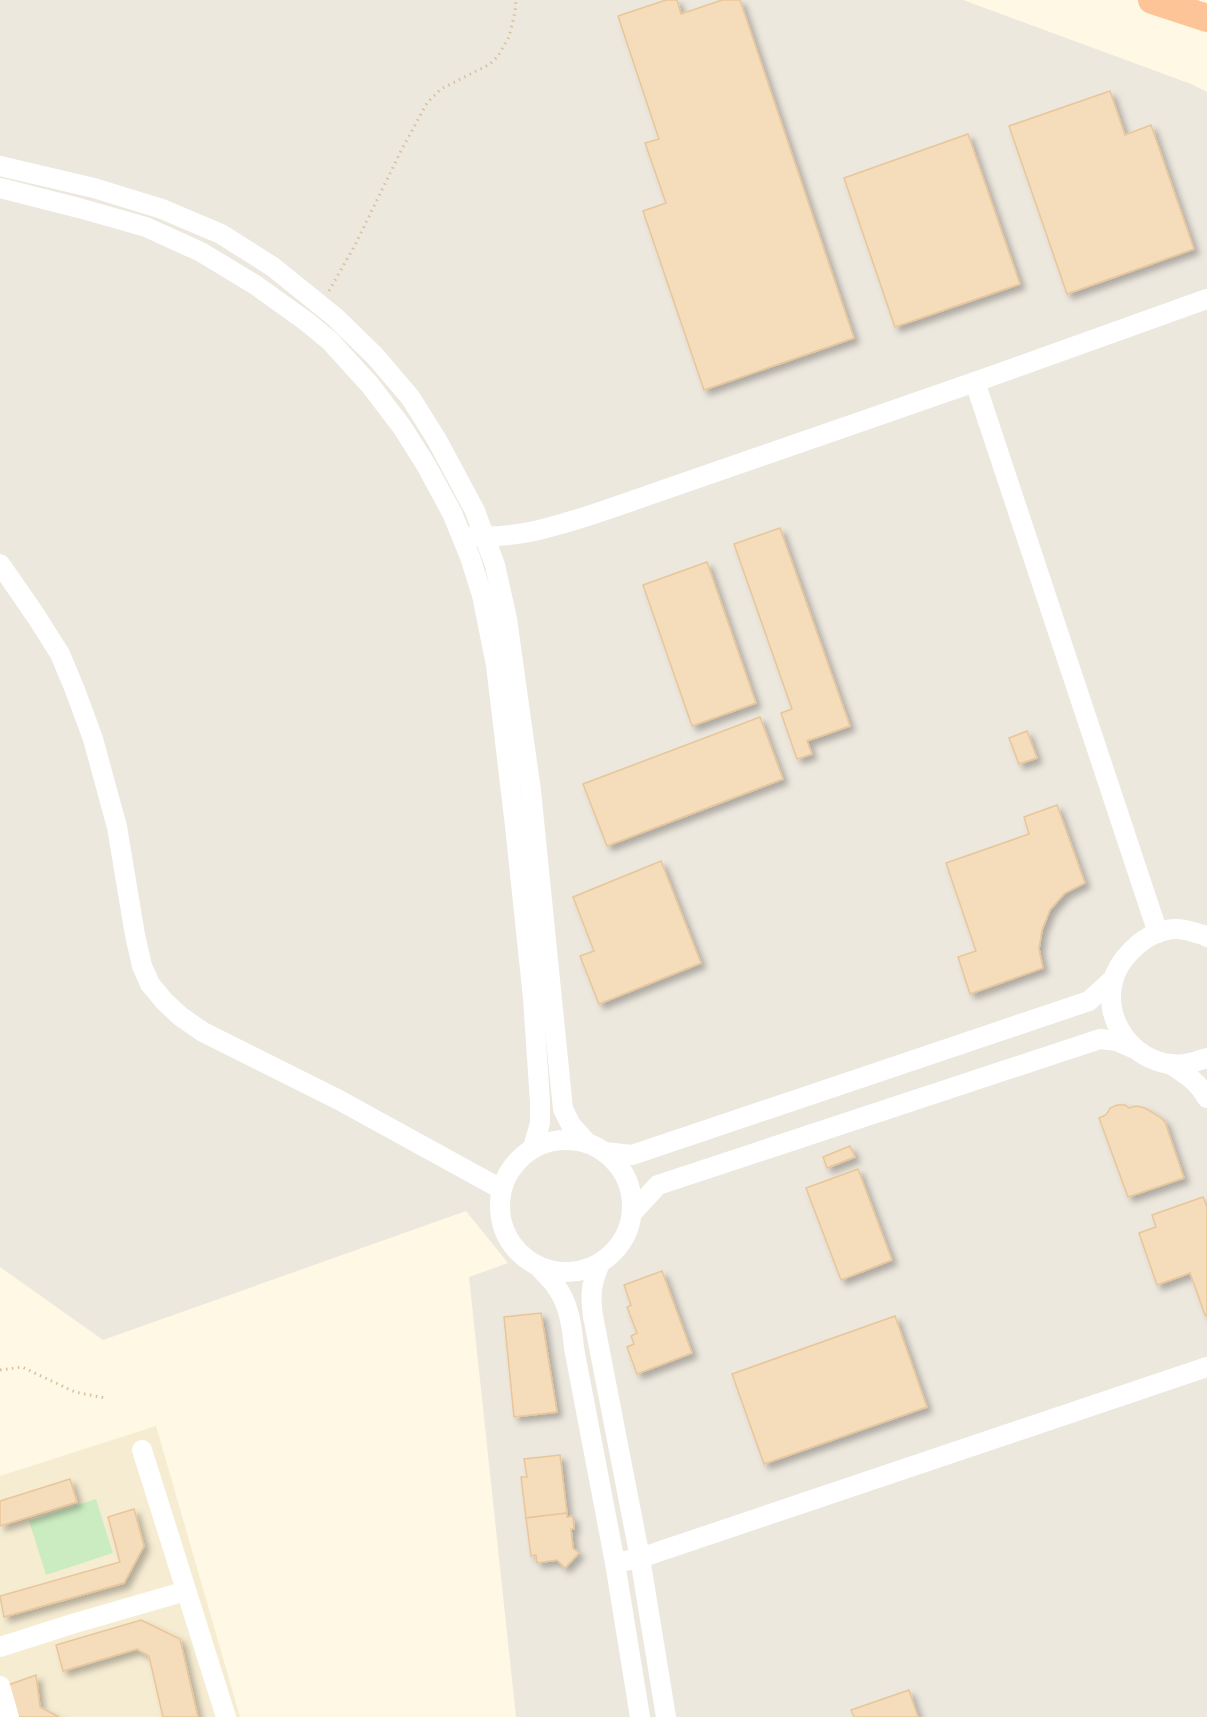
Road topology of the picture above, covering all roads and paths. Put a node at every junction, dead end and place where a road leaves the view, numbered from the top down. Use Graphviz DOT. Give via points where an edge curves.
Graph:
graph roads {
  1 [pos="516,0"];
  2 [pos="1152,0"];
  3 [pos="1207,18"];
  4 [pos="0,166"];
  5 [pos="0,188"];
  6 [pos="1207,299"];
  7 [pos="320,304"];
  8 [pos="975,382"];
  9 [pos="461,535"];
  10 [pos="485,537"];
  11 [pos="0,564"];
  12 [pos="1158,933"];
  13 [pos="1207,937"];
  14 [pos="1113,979"];
  15 [pos="1133,1048"];
  16 [pos="1207,1058"];
  17 [pos="1170,1065"];
  18 [pos="1207,1098"];
  19 [pos="595,1147"];
  20 [pos="533,1148"];
  21 [pos="501,1189"];
  22 [pos="632,1213"];
  23 [pos="600,1263"];
  24 [pos="539,1267"];
  25 [pos="1207,1367"];
  26 [pos="0,1370"];
  27 [pos="105,1398"];
  28 [pos="142,1450"];
  29 [pos="640,1558"];
  30 [pos="615,1563"];
  31 [pos="186,1591"];
  32 [pos="0,1647"];
  33 [pos="0,1686"];
  34 [pos="9,1717"];
  35 [pos="226,1717"];
  36 [pos="640,1717"];
  37 [pos="666,1717"];
  1 -- 7 [label="path" via="509,37 498,57 441,88 427,103"];
  2 -- 3 [label="highway"];
  4 -- 7 [label="street" via="162,209 220,234 273,267"];
  5 -- 9 [label="street" via="146,227 201,252 307,322 370,385 402,428"];
  6 -- 8 [label="street"];
  7 -- 10 [label="street" via="375,356 410,397 460,481"];
  8 -- 10 [label="street" via="541,531"];
  8 -- 12 [label="street"];
  9 -- 10 [label="street"];
  9 -- 20 [label="street" via="482,595 496,665 514,814 540,1102 540,1123"];
  10 -- 19 [label="street" via="507,620 531,791 563,1108 571,1125"];
  11 -- 21 [label="street" via="60,654 93,739 117,827 142,966 150,984 180,1016 203,1032 339,1100"];
  12 -- 13 [label="street" via="1177,929"];
  12 -- 14 [label="street" via="1142,940 1122,960"];
  14 -- 15 [label="street" via="1113,1016"];
  14 -- 19 [label="street" via="1089,1001 632,1155"];
  15 -- 17 [label="street"];
  15 -- 22 [label="street" via="1100,1039 963,1083 657,1185"];
  16 -- 17 [label="street"];
  17 -- 18 [label="street" via="1192,1078"];
  19 -- 20 [label="street" via="568,1139"];
  19 -- 22 [label="street" via="619,1165 627,1180"];
  20 -- 21 [label="street" via="508,1173"];
  21 -- 24 [label="street" via="502,1227 510,1244"];
  22 -- 23 [label="street" via="627,1233 616,1250"];
  23 -- 24 [label="street" via="570,1273"];
  23 -- 29 [label="street" via="590,1296"];
  24 -- 30 [label="street" via="556,1286 571,1322"];
  25 -- 29 [label="street"];
  26 -- 27 [label="path" via="22,1367 75,1392"];
  28 -- 31 [label="street"];
  29 -- 30 [label="street"];
  29 -- 37 [label="street"];
  30 -- 36 [label="street"];
  31 -- 32 [label="street"];
  31 -- 35 [label="street"];
  33 -- 34 [label="street"];
}
